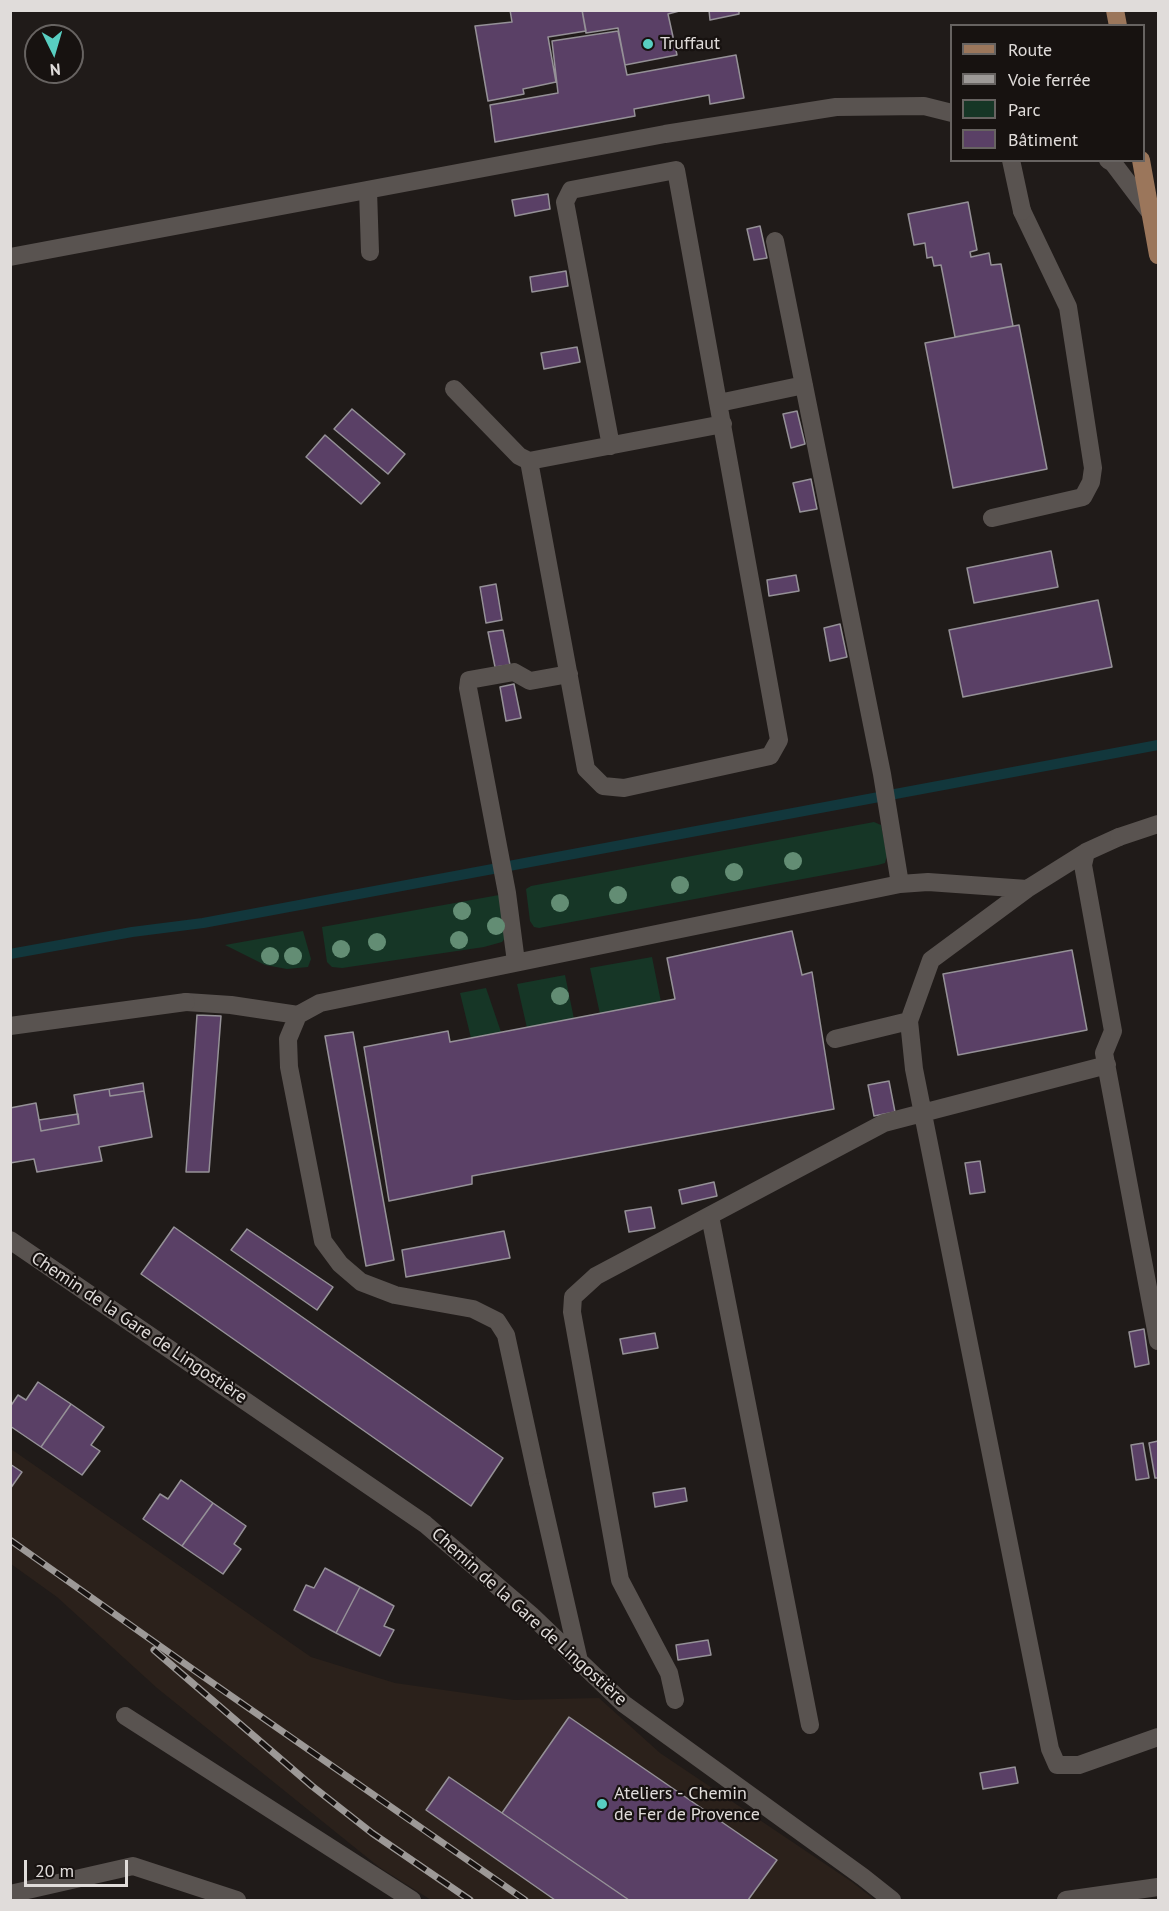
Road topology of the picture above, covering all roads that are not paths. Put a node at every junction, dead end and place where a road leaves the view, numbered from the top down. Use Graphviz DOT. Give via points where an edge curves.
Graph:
graph roads {
  1 [pos="1114,10"];
  2 [pos="1108,24"];
  3 [pos="950,113"];
  4 [pos="1011,162"];
  5 [pos="1111,162"];
  6 [pos="1141,162"];
  7 [pos="368,190"];
  8 [pos="1150,212"];
  9 [pos="775,242"];
  10 [pos="370,252"];
  11 [pos="1158,255"];
  12 [pos="10,257"];
  13 [pos="804,385"];
  14 [pos="454,389"];
  15 [pos="719,403"];
  16 [pos="723,424"];
  17 [pos="611,446"];
  18 [pos="529,461"];
  19 [pos="992,518"];
  20 [pos="568,674"];
  21 [pos="1158,824"];
  22 [pos="1086,852"];
  23 [pos="900,884"];
  24 [pos="1027,889"];
  25 [pos="516,962"];
  26 [pos="298,1015"];
  27 [pos="909,1021"];
  28 [pos="10,1026"];
  29 [pos="835,1039"];
  30 [pos="1107,1065"];
  31 [pos="923,1112"];
  32 [pos="710,1216"];
  33 [pos="10,1240"];
  34 [pos="1158,1341"];
  35 [pos="579,1660"];
  36 [pos="675,1700"];
  37 [pos="125,1716"];
  38 [pos="810,1725"];
  39 [pos="1158,1737"];
  40 [pos="1158,1887"];
  41 [pos="10,1894"];
  42 [pos="237,1900"];
  43 [pos="412,1900"];
  44 [pos="892,1900"];
  45 [pos="1066,1900"];
  1 -- 2 [label="street"];
  3 -- 7 [label="street" via="924,106 837,106"];
  4 -- 19 [label="street" via="1022,211 1068,307 1093,468 1083,497"];
  5 -- 8 [label="street"];
  6 -- 8 [label="main road"];
  7 -- 10 [label="street"];
  7 -- 12 [label="street"];
  8 -- 11 [label="main road"];
  9 -- 13 [label="street"];
  13 -- 15 [label="street"];
  13 -- 23 [label="street" via="882,774"];
  14 -- 18 [label="street" via="519,456"];
  15 -- 16 [label="street"];
  15 -- 17 [label="street" via="676,170 571,190 565,202"];
  16 -- 17 [label="street"];
  16 -- 20 [label="street" via="779,740 770,756 624,788 603,786 586,770"];
  17 -- 18 [label="street"];
  18 -- 20 [label="street"];
  20 -- 25 [label="street" via="530,681 514,672 469,680"];
  21 -- 22 [label="street"];
  22 -- 24 [label="street"];
  22 -- 30 [label="street" via="1083,865 1113,1031 1104,1053"];
  23 -- 24 [label="street" via="928,882"];
  23 -- 25 [label="street"];
  24 -- 27 [label="street" via="931,960"];
  25 -- 26 [label="street" via="320,1003"];
  26 -- 28 [label="street" via="186,1002"];
  26 -- 35 [label="street" via="288,1039 289,1067 323,1241 340,1264 361,1282 394,1295 472,1309 497,1321 506,1335"];
  27 -- 29 [label="street"];
  27 -- 31 [label="street"];
  30 -- 31 [label="street"];
  30 -- 34 [label="street"];
  31 -- 32 [label="street" via="884,1123"];
  31 -- 39 [label="street" via="1050,1749 1057,1765 1078,1765"];
  32 -- 36 [label="street" via="596,1276 573,1296 572,1312 620,1580 669,1673"];
  32 -- 38 [label="street"];
  33 -- 35 [label="street, Chemin de la Gare de Lingostière" via="425,1524"];
  35 -- 44 [label="street, Chemin de la Gare de Lingostière" via="624,1704"];
  37 -- 43 [label="street"];
  40 -- 45 [label="street"];
  41 -- 42 [label="street" via="134,1866"];
}
